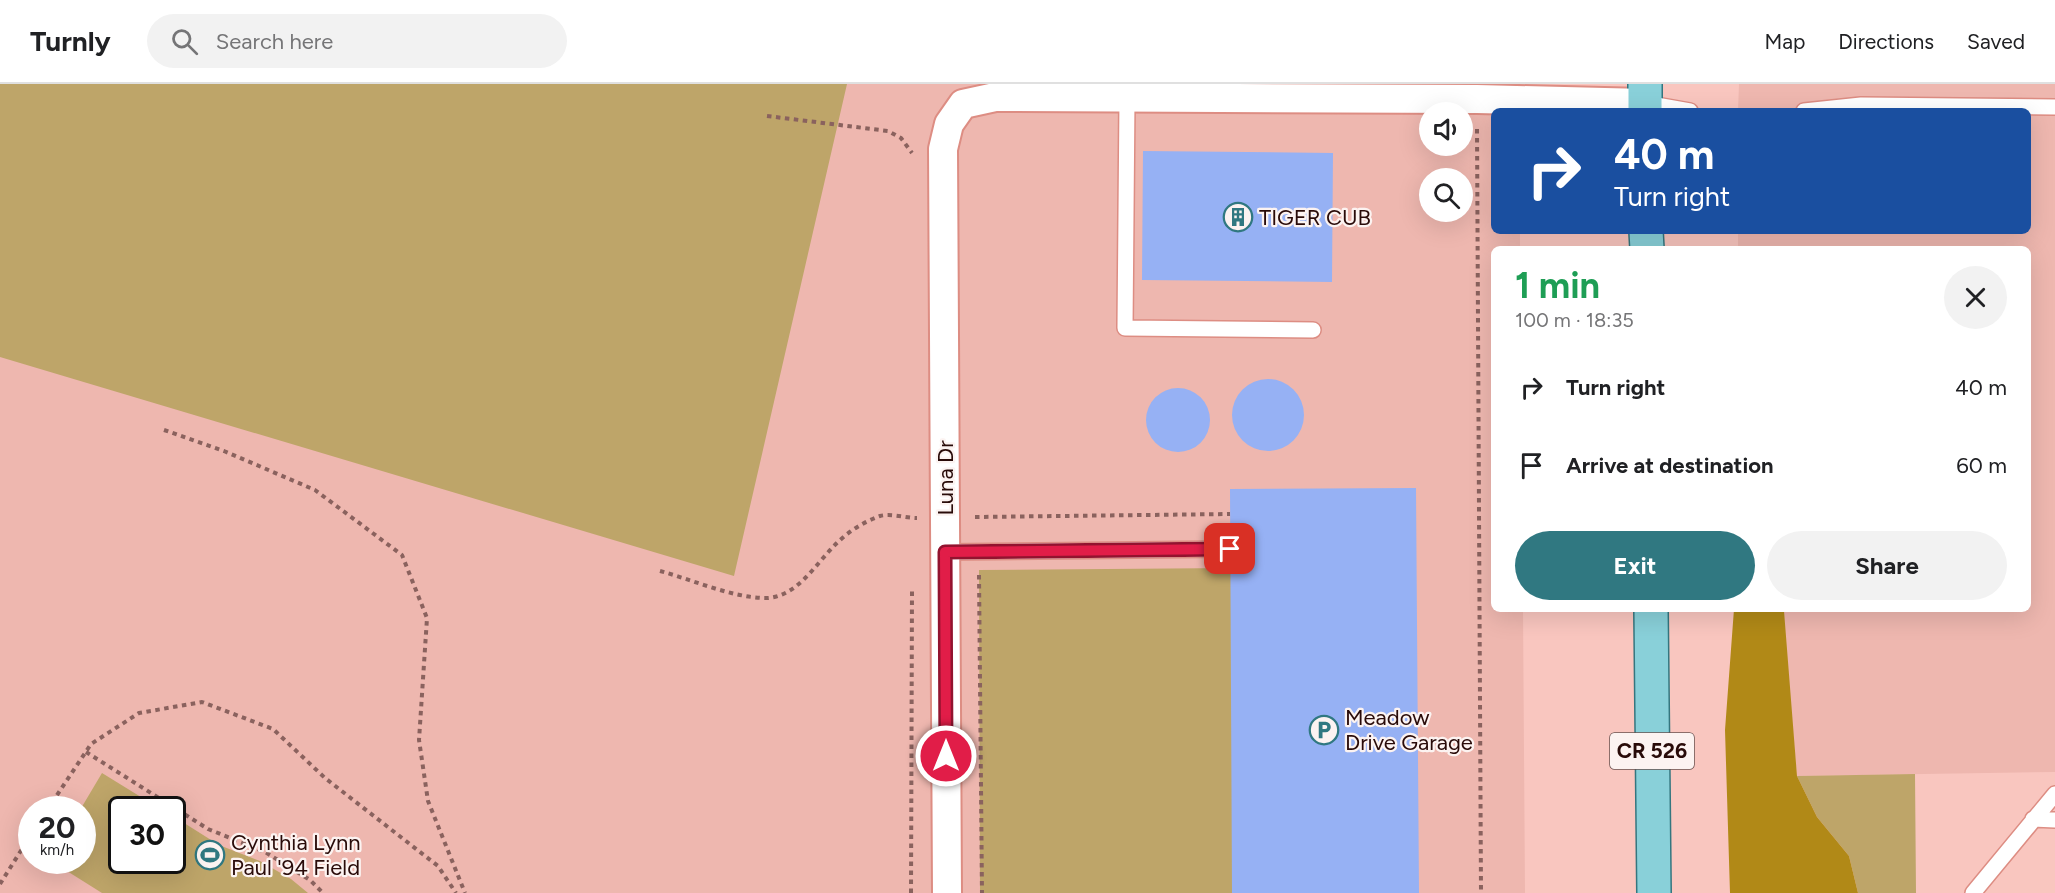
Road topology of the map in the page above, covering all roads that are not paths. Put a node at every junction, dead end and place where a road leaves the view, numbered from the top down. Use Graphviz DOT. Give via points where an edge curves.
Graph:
graph roads {
  1 [pos="1127,99"];
  2 [pos="1645,99"];
  3 [pos="2055,107"];
  4 [pos="1679,108"];
  5 [pos="1832,108"];
  6 [pos="1313,330"];
  7 [pos="1230,549"];
  8 [pos="945,552"];
  9 [pos="1651,612"];
  10 [pos="2055,794"];
  11 [pos="2033,819"];
  12 [pos="2055,820"];
  13 [pos="947,893"];
  14 [pos="1654,893"];
  15 [pos="1973,893"];
  1 -- 2 [label="street"];
  1 -- 6 [label="lane" via="1125,328"];
  1 -- 8 [label="street, Luna Dr" via="995,98 963,104 949,124 943,149"];
  2 -- 4 [label="lane"];
  3 -- 5 [label="lane"];
  7 -- 8 [label="lane"];
  8 -- 13 [label="street, Luna Dr"];
  9 -- 14 [label="main road, CR 526"];
  10 -- 11 [label="lane"];
  11 -- 12 [label="lane"];
  11 -- 15 [label="lane"];
}
